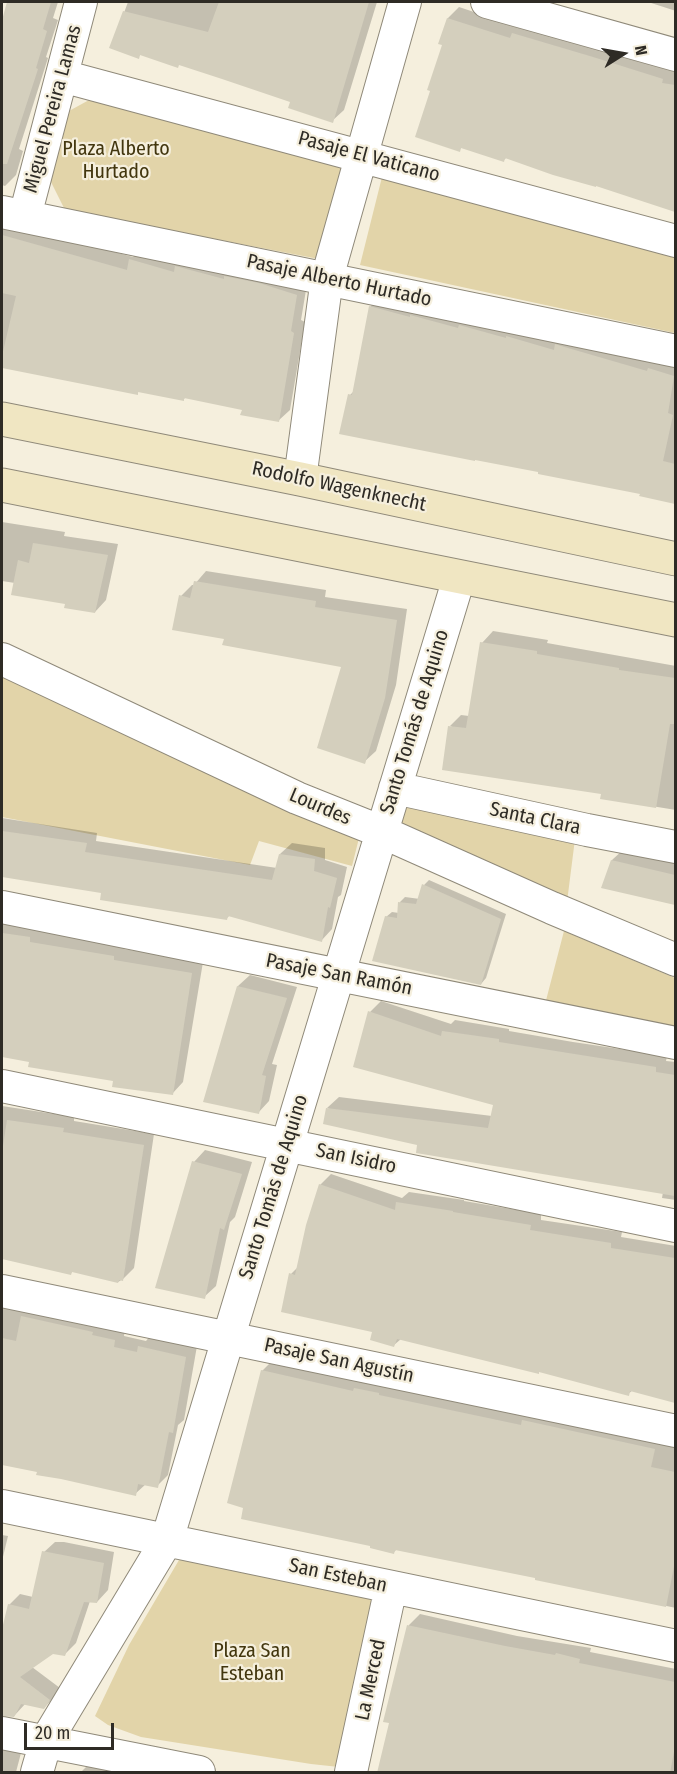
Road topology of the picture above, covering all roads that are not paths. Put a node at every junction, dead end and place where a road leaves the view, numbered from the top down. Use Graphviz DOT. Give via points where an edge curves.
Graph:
graph roads {
  1 [pos="81,2"];
  2 [pos="405,2"];
  3 [pos="487,2"];
  4 [pos="675,55"];
  5 [pos="62,76"];
  6 [pos="361,155"];
  7 [pos="13,214"];
  8 [pos="675,241"];
  9 [pos="327,278"];
  10 [pos="675,351"];
  11 [pos="2,419"];
  12 [pos="300,479"];
  13 [pos="2,485"];
  14 [pos="675,559"];
  15 [pos="459,578"];
  16 [pos="675,621"];
  17 [pos="2,659"];
  18 [pos="395,788"];
  19 [pos="382,832"];
  20 [pos="675,847"];
  21 [pos="2,907"];
  22 [pos="675,960"];
  23 [pos="338,975"];
  24 [pos="675,1043"];
  25 [pos="2,1086"];
  26 [pos="287,1145"];
  27 [pos="675,1226"];
  28 [pos="2,1292"];
  29 [pos="228,1338"];
  30 [pos="675,1431"];
  31 [pos="2,1506"];
  32 [pos="167,1540"];
  33 [pos="391,1587"];
  34 [pos="675,1646"];
  35 [pos="2,1732"];
  36 [pos="46,1742"];
  37 [pos="37,1773"];
  38 [pos="199,1773"];
  39 [pos="351,1773"];
  1 -- 5 [label="street, Miguel Pereira Lamas"];
  2 -- 6 [label="street"];
  3 -- 4 [label="street"];
  5 -- 6 [label="street, Pasaje El Vaticano"];
  5 -- 7 [label="street, Miguel Pereira Lamas"];
  6 -- 8 [label="street, Pasaje El Vaticano"];
  6 -- 9 [label="street"];
  7 -- 9 [label="street, Pasaje Alberto Hurtado"];
  9 -- 10 [label="street, Pasaje Alberto Hurtado"];
  9 -- 12 [label="street"];
  11 -- 12 [label="street, Rodolfo Wagenknecht"];
  12 -- 14 [label="street, Rodolfo Wagenknecht"];
  13 -- 15 [label="street"];
  15 -- 16 [label="street"];
  15 -- 18 [label="street, Santo Tomás de Aquino"];
  17 -- 19 [label="street, Lourdes" via="297,798"];
  18 -- 19 [label="street, Santo Tomás de Aquino"];
  18 -- 20 [label="street, Santa Clara"];
  19 -- 22 [label="street, Lourdes"];
  19 -- 23 [label="street, Santo Tomás de Aquino"];
  21 -- 23 [label="street, Pasaje San Ramón"];
  23 -- 24 [label="street, Pasaje San Ramón"];
  23 -- 26 [label="street, Santo Tomás de Aquino"];
  25 -- 26 [label="street, San Isidro"];
  26 -- 27 [label="street, San Isidro"];
  26 -- 29 [label="street, Santo Tomás de Aquino"];
  28 -- 29 [label="street, Pasaje San Agustín"];
  29 -- 30 [label="street, Pasaje San Agustín"];
  29 -- 32 [label="street, Santo Tomás de Aquino"];
  31 -- 32 [label="street, San Esteban"];
  32 -- 33 [label="street, San Esteban"];
  32 -- 36 [label="street, Santo Tomás de Aquino"];
  33 -- 34 [label="street, San Esteban"];
  33 -- 39 [label="street, La Merced"];
  35 -- 36 [label="street"];
  36 -- 37 [label="street, Santo Tomás de Aquino"];
  36 -- 38 [label="street"];
}
